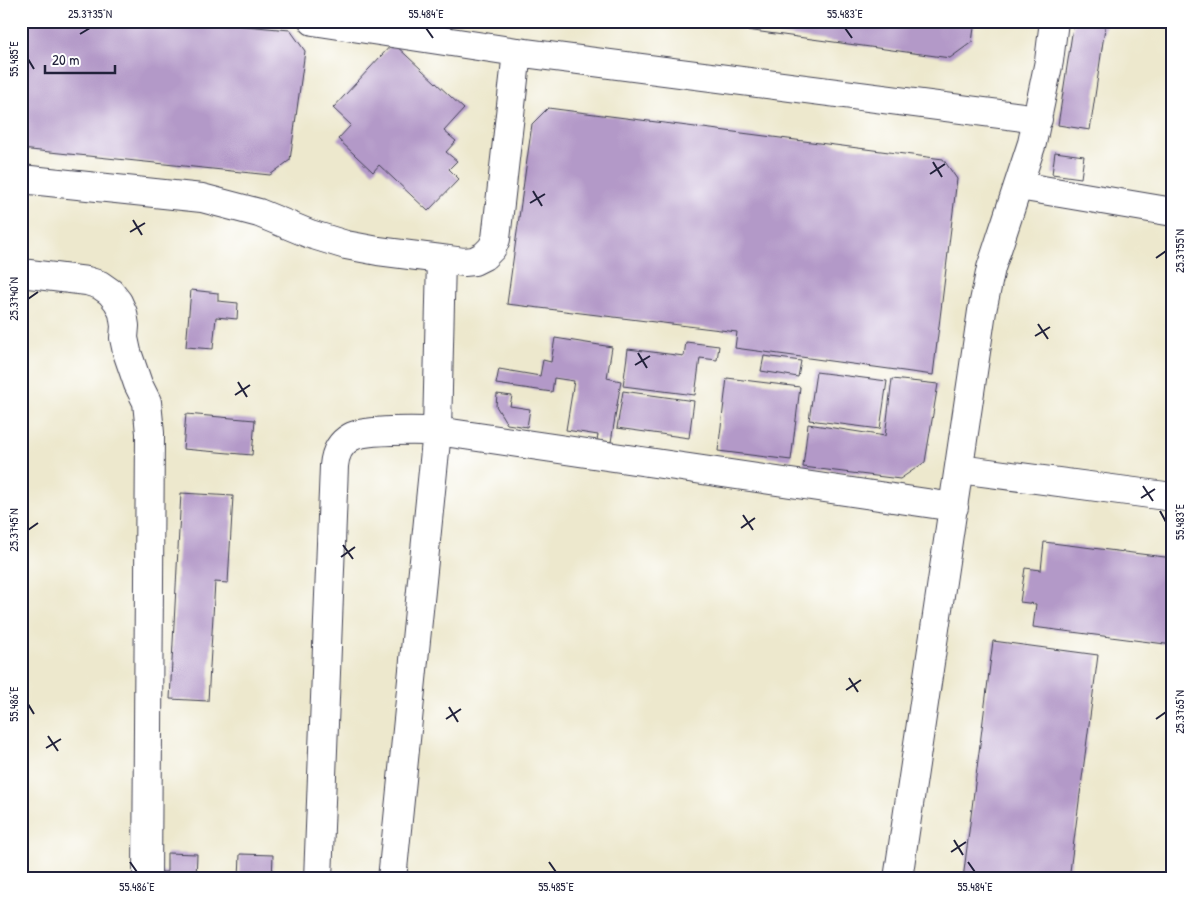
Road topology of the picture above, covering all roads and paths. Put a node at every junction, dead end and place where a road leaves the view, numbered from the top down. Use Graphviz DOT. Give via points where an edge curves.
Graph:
graph roads {
  1 [pos="313,21"];
  2 [pos="1054,21"];
  3 [pos="517,52"];
  4 [pos="1038,119"];
  5 [pos="21,179"];
  6 [pos="1019,186"];
  7 [pos="1173,212"];
  8 [pos="441,259"];
  9 [pos="21,273"];
  10 [pos="436,431"];
  11 [pos="959,469"];
  12 [pos="1173,497"];
  13 [pos="954,507"];
  14 [pos="147,879"];
  15 [pos="318,879"];
  16 [pos="392,879"];
  17 [pos="898,879"];
  1 -- 3 [label="lane"];
  2 -- 4 [label="lane"];
  3 -- 4 [label="lane"];
  3 -- 8 [label="lane" via="496,239 484,256 474,261"];
  4 -- 6 [label="lane"];
  5 -- 8 [label="lane" via="202,198 259,213 310,234 346,244"];
  6 -- 7 [label="lane"];
  6 -- 11 [label="lane" via="991,268"];
  8 -- 10 [label="lane"];
  9 -- 14 [label="lane" via="87,281 110,292 123,313 127,352 147,402 150,442"];
  10 -- 13 [label="lane"];
  10 -- 15 [label="lane" via="358,434 343,442 335,457"];
  10 -- 16 [label="lane"];
  11 -- 12 [label="lane"];
  11 -- 13 [label="lane"];
  13 -- 17 [label="lane"];
}
